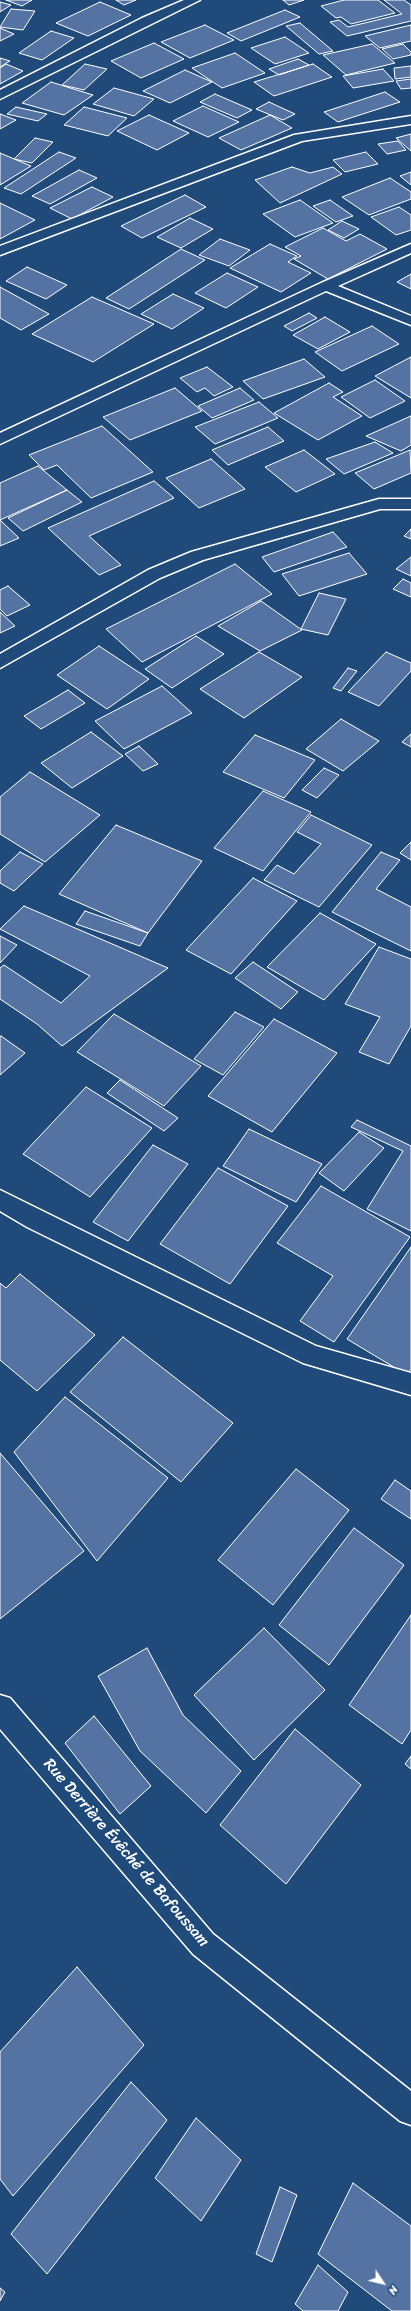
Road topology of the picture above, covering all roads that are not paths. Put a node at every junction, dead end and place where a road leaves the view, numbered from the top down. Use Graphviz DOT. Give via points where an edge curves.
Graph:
graph roads {
  1 [pos="194,0"];
  2 [pos="0,95"];
  3 [pos="411,120"];
  4 [pos="411,248"];
  5 [pos="0,251"];
  6 [pos="326,286"];
  7 [pos="411,321"];
  8 [pos="0,439"];
  9 [pos="411,504"];
  10 [pos="0,662"];
  11 [pos="0,1200"];
  12 [pos="411,1384"];
  13 [pos="0,1708"];
  14 [pos="411,2110"];
  1 -- 2 [label="street" via="146,21"];
  3 -- 5 [label="street" via="299,138"];
  4 -- 6 [label="street"];
  6 -- 7 [label="street"];
  6 -- 8 [label="street"];
  9 -- 10 [label="street" via="379,504 198,556 154,574"];
  11 -- 12 [label="street" via="35,1220 311,1354"];
  13 -- 14 [label="street, Rue Derrière Évêché de Bafoussam" via="203,1944"];
}
